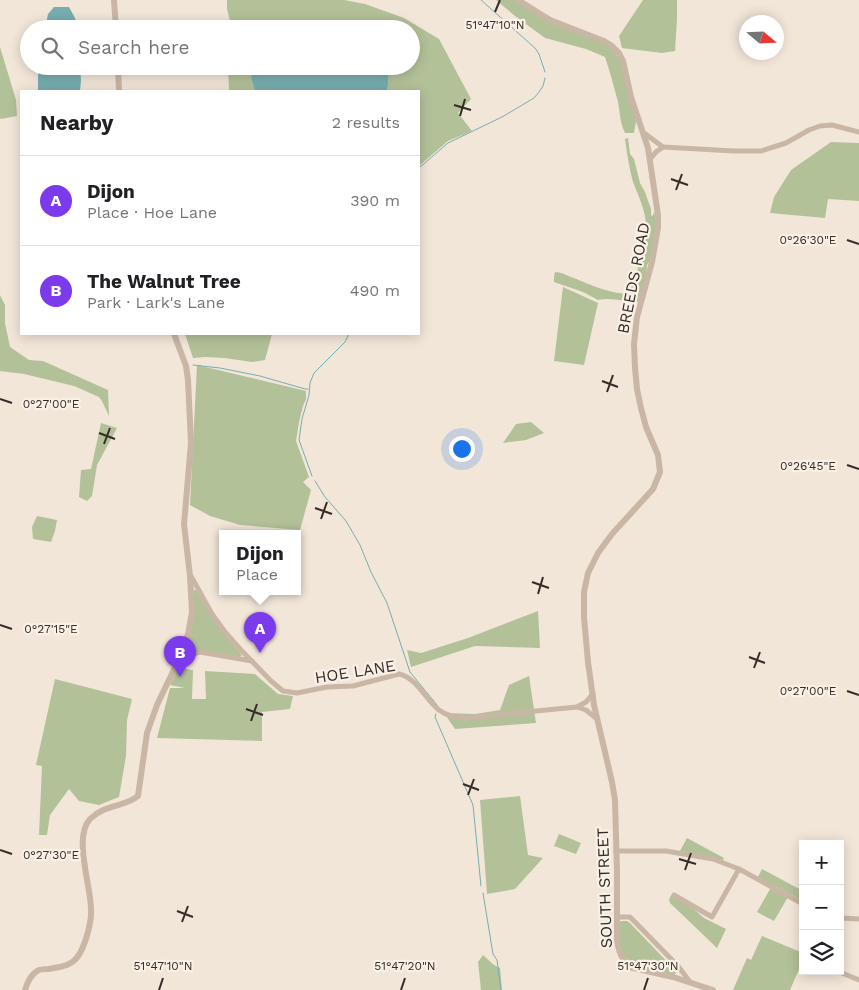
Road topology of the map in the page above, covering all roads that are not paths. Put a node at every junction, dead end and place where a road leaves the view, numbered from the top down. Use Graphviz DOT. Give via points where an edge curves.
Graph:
graph roads {
  1 [pos="114,0"];
  2 [pos="518,0"];
  3 [pos="115,20"];
  4 [pos="118,75"];
  5 [pos="119,90"];
  6 [pos="859,132"];
  7 [pos="644,133"];
  8 [pos="664,147"];
  9 [pos="650,159"];
  10 [pos="174,335"];
  11 [pos="190,576"];
  12 [pos="178,661"];
  13 [pos="252,661"];
  14 [pos="592,694"];
  15 [pos="577,706"];
  16 [pos="597,719"];
  17 [pos="616,851"];
  18 [pos="739,869"];
  19 [pos="674,894"];
  20 [pos="799,902"];
  21 [pos="617,917"];
  22 [pos="844,918"];
  23 [pos="859,919"];
  24 [pos="844,974"];
  25 [pos="859,980"];
  26 [pos="690,982"];
  27 [pos="709,989"];
  28 [pos="25,990"];
  1 -- 3 [label="street"];
  2 -- 7 [label="street, BREEDS ROAD" via="550,20 604,41 619,53"];
  4 -- 5 [label="street"];
  6 -- 8 [label="street" via="832,125 820,126 761,151"];
  7 -- 8 [label="street"];
  7 -- 9 [label="street, BREEDS ROAD"];
  8 -- 9 [label="street"];
  9 -- 14 [label="street, BREEDS ROAD" via="658,228 637,317 634,344 641,408 658,455 660,472 653,489 612,534 588,573 584,604"];
  10 -- 11 [label="street" via="188,380 191,443 184,524"];
  11 -- 12 [label="street" via="192,612"];
  11 -- 13 [label="street, HOE LANE" via="212,614"];
  12 -- 13 [label="street" via="200,652"];
  12 -- 28 [label="street" via="147,733 138,796 103,810 90,820 83,834 91,912 81,952 68,966 38,970"];
  13 -- 15 [label="street, HOE LANE" via="277,687 297,693 327,686 353,686 393,674 405,675 439,710 450,716 465,718"];
  14 -- 15 [label="street"];
  14 -- 16 [label="street, BREEDS ROAD"];
  15 -- 16 [label="street"];
  16 -- 17 [label="street, SOUTH STREET" via="615,800"];
  17 -- 18 [label="street" via="666,851 713,859"];
  17 -- 21 [label="street, SOUTH STREET"];
  18 -- 19 [label="street" via="712,916"];
  18 -- 20 [label="street"];
  21 -- 26 [label="street" via="630,917"];
  21 -- 26 [label="street, SOUTH STREET" via="619,951 629,967"];
  22 -- 23 [label="street"];
  24 -- 25 [label="street"];
  26 -- 27 [label="street, SOUTH STREET"];
}
